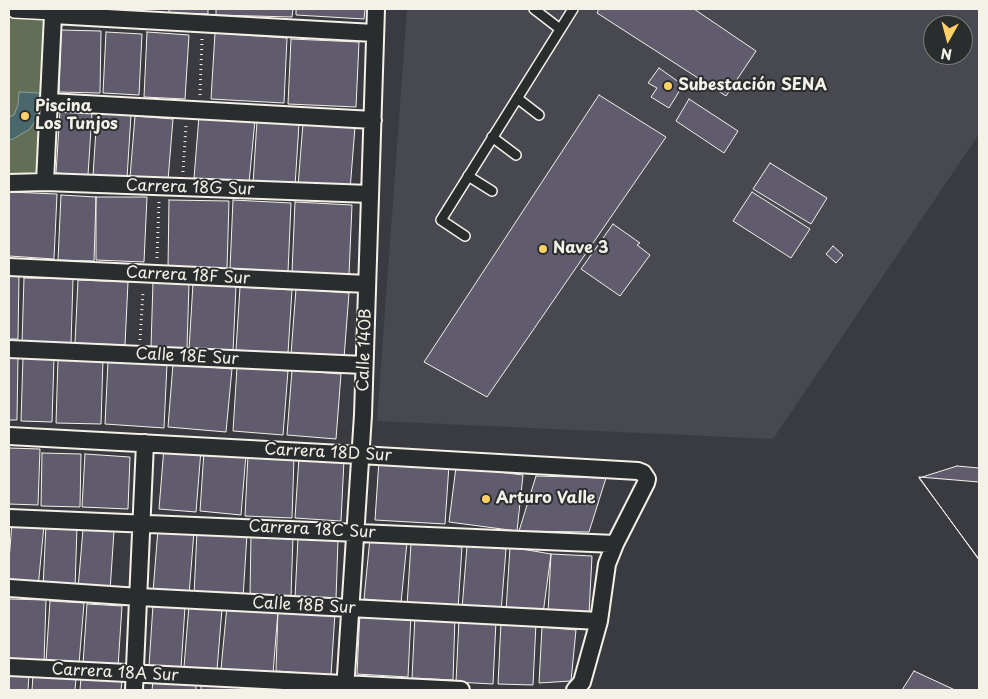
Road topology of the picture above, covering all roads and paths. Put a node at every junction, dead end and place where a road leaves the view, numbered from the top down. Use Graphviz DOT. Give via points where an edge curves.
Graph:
graph roads {
  1 [pos="10,9"];
  2 [pos="376,9"];
  3 [pos="534,9"];
  4 [pos="573,9"];
  5 [pos="53,15"];
  6 [pos="203,23"];
  7 [pos="560,29"];
  8 [pos="374,33"];
  9 [pos="517,98"];
  10 [pos="49,102"];
  11 [pos="193,110"];
  12 [pos="539,115"];
  13 [pos="373,120"];
  14 [pos="492,137"];
  15 [pos="516,155"];
  16 [pos="468,176"];
  17 [pos="45,182"];
  18 [pos="9,183"];
  19 [pos="160,187"];
  20 [pos="182,187"];
  21 [pos="492,191"];
  22 [pos="370,194"];
  23 [pos="465,236"];
  24 [pos="9,267"];
  25 [pos="150,274"];
  26 [pos="367,284"];
  27 [pos="9,349"];
  28 [pos="140,355"];
  29 [pos="364,365"];
  30 [pos="9,436"];
  31 [pos="145,443"];
  32 [pos="360,455"];
  33 [pos="9,518"];
  34 [pos="142,523"];
  35 [pos="356,532"];
  36 [pos="615,544"];
  37 [pos="9,588"];
  38 [pos="138,597"];
  39 [pos="351,609"];
  40 [pos="599,621"];
  41 [pos="9,667"];
  42 [pos="135,674"];
  43 [pos="346,687"];
  44 [pos="134,690"];
  45 [pos="461,690"];
  46 [pos="575,690"];
  1 -- 5 [label="lane" via="14,13"];
  2 -- 8 [label="street, Calle 140B"];
  3 -- 7 [label="lane"];
  4 -- 7 [label="lane"];
  5 -- 6 [label="street"];
  5 -- 10 [label="street"];
  6 -- 8 [label="street"];
  6 -- 11 [label="path"];
  7 -- 9 [label="lane"];
  8 -- 13 [label="street, Calle 140B"];
  9 -- 12 [label="lane"];
  9 -- 14 [label="lane"];
  10 -- 11 [label="street"];
  10 -- 17 [label="street"];
  11 -- 13 [label="street"];
  11 -- 20 [label="path"];
  13 -- 22 [label="street, Calle 140B"];
  14 -- 15 [label="lane"];
  14 -- 16 [label="lane"];
  16 -- 21 [label="lane"];
  16 -- 23 [label="lane" via="441,220"];
  17 -- 18 [label="street, Carrera 18G Sur"];
  17 -- 19 [label="street, Carrera 18G Sur"];
  19 -- 20 [label="street, Carrera 18G Sur"];
  19 -- 25 [label="path"];
  20 -- 22 [label="street, Carrera 18G Sur"];
  22 -- 26 [label="street, Calle 140B"];
  24 -- 25 [label="street, Carrera 18F Sur"];
  25 -- 26 [label="street, Carrera 18F Sur"];
  25 -- 28 [label="path"];
  26 -- 29 [label="street, Calle 140B"];
  27 -- 28 [label="street, Calle 18E Sur"];
  28 -- 29 [label="street, Calle 18E Sur"];
  29 -- 32 [label="street, Calle 140B"];
  30 -- 31 [label="street, Carrera 18D Sur"];
  31 -- 32 [label="street, Carrera 18D Sur"];
  31 -- 34 [label="street"];
  32 -- 35 [label="street, Calle 140B"];
  32 -- 36 [label="street, Carrera 18D Sur" via="638,471 646,475 646,483"];
  33 -- 34 [label="street, Carrera 18C Sur"];
  34 -- 35 [label="street, Carrera 18C Sur"];
  34 -- 38 [label="street"];
  35 -- 36 [label="street, Carrera 18C Sur"];
  35 -- 39 [label="street, Calle 140B"];
  36 -- 40 [label="street" via="607,564"];
  37 -- 38 [label="street, Calle 18B Sur"];
  38 -- 39 [label="street, Calle 18B Sur"];
  38 -- 42 [label="street"];
  39 -- 40 [label="street, Calle 18B Sur"];
  39 -- 43 [label="street, Calle 140B"];
  40 -- 46 [label="street" via="582,682"];
  41 -- 42 [label="street, Carrera 18A Sur"];
  42 -- 43 [label="street, Carrera 18A Sur"];
  42 -- 44 [label="street"];
  43 -- 45 [label="street, Carrera 18A Sur"];
}
